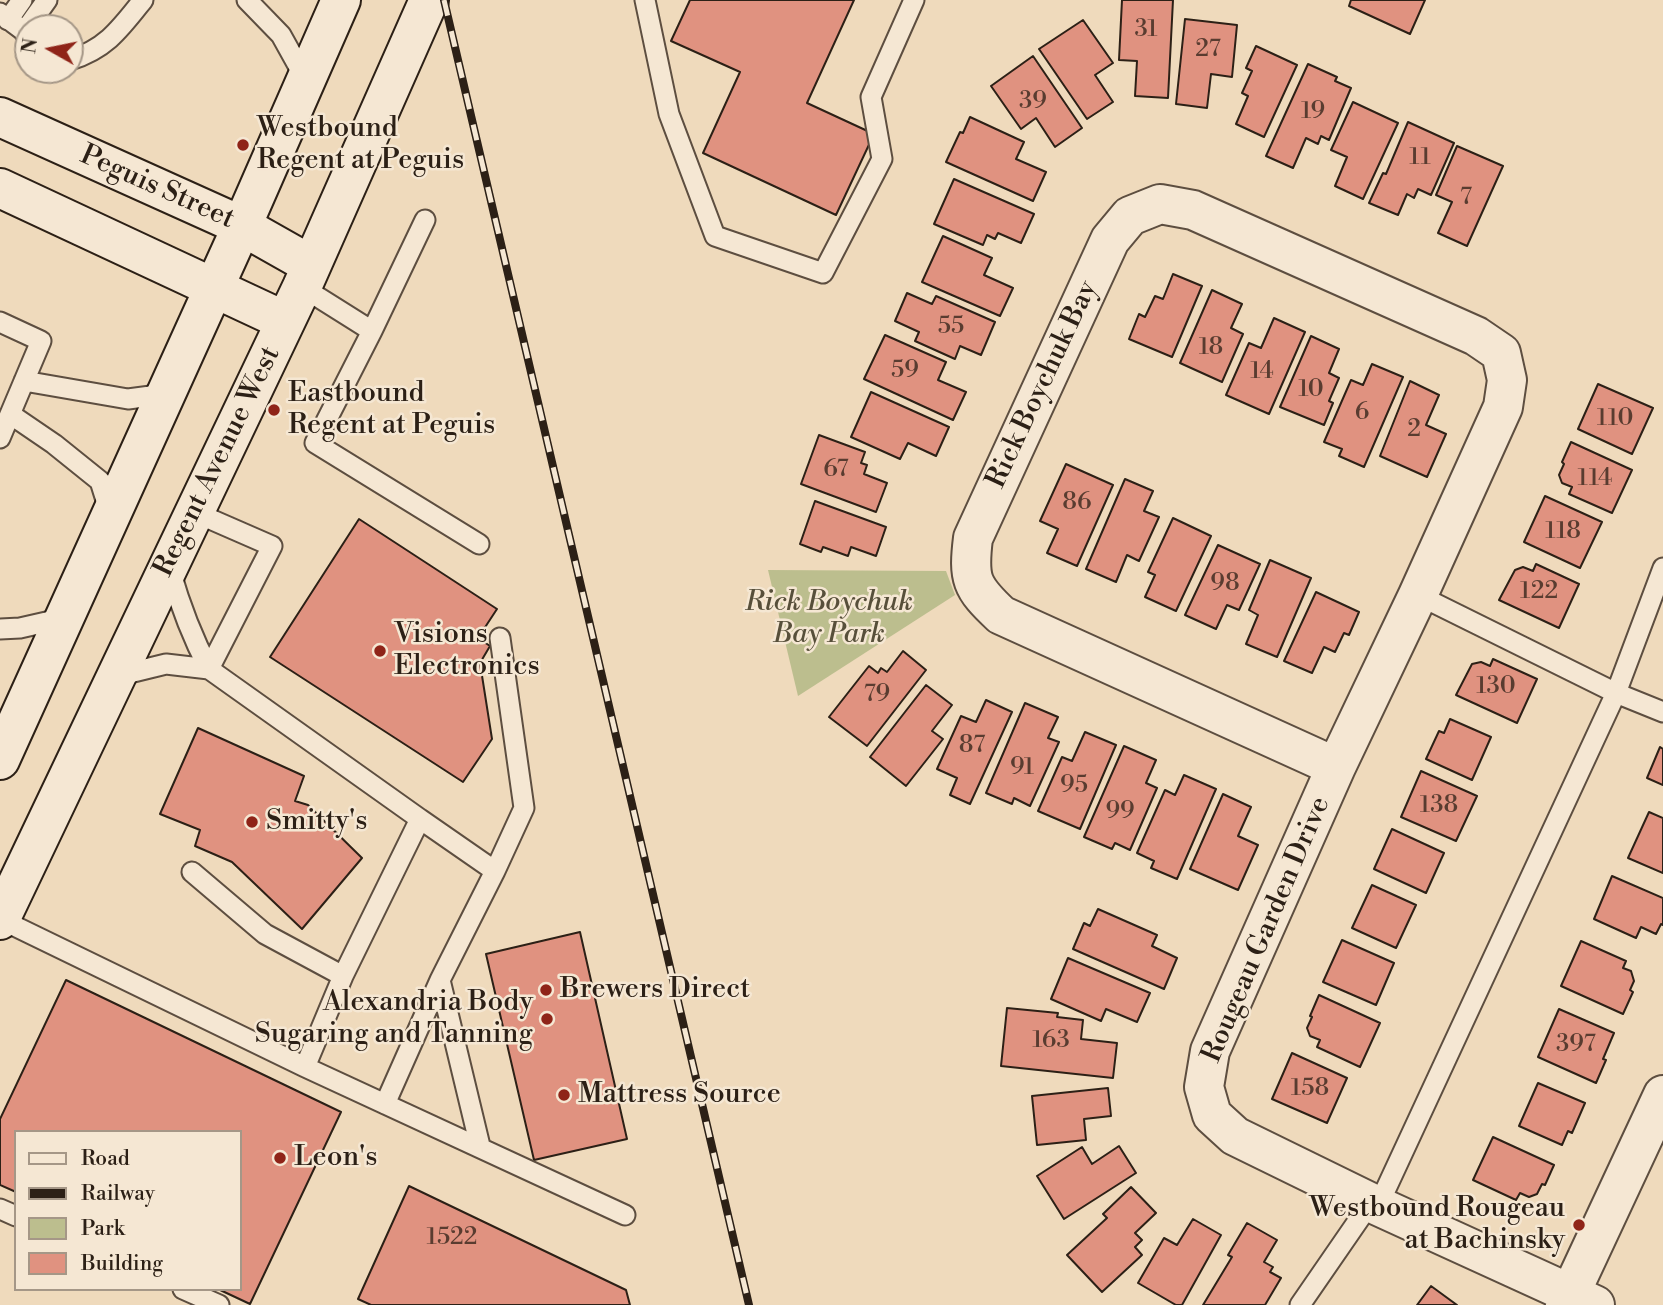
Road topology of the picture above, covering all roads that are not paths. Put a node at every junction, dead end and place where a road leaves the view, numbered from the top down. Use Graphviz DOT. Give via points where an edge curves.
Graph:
graph roads {
  1 [pos="22,0"];
  2 [pos="143,0"];
  3 [pos="247,0"];
  4 [pos="341,0"];
  5 [pos="429,0"];
  6 [pos="645,0"];
  7 [pos="914,0"];
  8 [pos="4,17"];
  9 [pos="84,56"];
  10 [pos="306,81"];
  11 [pos="0,117"];
  12 [pos="0,188"];
  13 [pos="425,220"];
  14 [pos="242,226"];
  15 [pos="306,276"];
  16 [pos="214,288"];
  17 [pos="285,321"];
  18 [pos="0,323"];
  19 [pos="372,331"];
  20 [pos="1507,380"];
  21 [pos="24,381"];
  22 [pos="166,394"];
  23 [pos="10,414"];
  24 [pos="0,438"];
  25 [pos="194,512"];
  26 [pos="111,515"];
  27 [pos="479,544"];
  28 [pos="169,566"];
  29 [pos="1663,568"];
  30 [pos="1418,595"];
  31 [pos="64,618"];
  32 [pos="0,629"];
  33 [pos="500,638"];
  34 [pos="209,669"];
  35 [pos="116,676"];
  36 [pos="1616,693"];
  37 [pos="1663,712"];
  38 [pos="7,733"];
  39 [pos="1336,767"];
  40 [pos="420,820"];
  41 [pos="495,871"];
  42 [pos="192,872"];
  43 [pos="0,920"];
  44 [pos="343,976"];
  45 [pos="440,980"];
  46 [pos="305,1067"];
  47 [pos="1663,1095"];
  48 [pos="385,1104"];
  49 [pos="480,1146"];
  50 [pos="1375,1204"];
  51 [pos="625,1215"];
  52 [pos="188,1291"];
  53 [pos="1577,1301"];
  54 [pos="219,1305"];
  55 [pos="1300,1305"];
  1 -- 8 [label="lane"];
  2 -- 9 [label="lane" via="114,36"];
  3 -- 10 [label="lane" via="281,35"];
  4 -- 10 [label="street"];
  5 -- 15 [label="street, Regent Avenue West"];
  6 -- 7 [label="lane" via="669,114 715,236 823,273 882,159 871,97"];
  10 -- 14 [label="street"];
  11 -- 14 [label="street, Peguis Street"];
  12 -- 16 [label="street"];
  13 -- 19 [label="lane"];
  14 -- 15 [label="street, Peguis Street"];
  14 -- 16 [label="street"];
  15 -- 17 [label="street, Regent Avenue West"];
  15 -- 19 [label="lane"];
  16 -- 17 [label="street"];
  16 -- 22 [label="street"];
  17 -- 25 [label="street, Regent Avenue West"];
  18 -- 21 [label="lane" via="41,341"];
  19 -- 27 [label="lane" via="315,443"];
  20 -- 30 [label="street, Rougeau Garden Drive" via="1503,407"];
  20 -- 39 [label="street, Rick Boychuk Bay" via="1501,353 1476,336 1193,210 1160,204 1130,216 1110,240 973,538 969,569 981,596 1001,615"];
  21 -- 22 [label="lane" via="128,399"];
  21 -- 23 [label="lane"];
  22 -- 26 [label="street"];
  23 -- 24 [label="lane"];
  23 -- 26 [label="lane" via="100,481"];
  25 -- 28 [label="street, Regent Avenue West"];
  25 -- 34 [label="lane" via="272,546"];
  26 -- 31 [label="street"];
  28 -- 34 [label="lane" via="181,610"];
  28 -- 35 [label="street, Regent Avenue West"];
  29 -- 36 [label="lane"];
  30 -- 36 [label="lane"];
  30 -- 39 [label="street, Rougeau Garden Drive"];
  31 -- 32 [label="lane"];
  31 -- 38 [label="street"];
  33 -- 41 [label="lane" via="524,808"];
  34 -- 35 [label="lane" via="166,664"];
  34 -- 40 [label="lane"];
  35 -- 43 [label="street, Regent Avenue West"];
  36 -- 37 [label="lane"];
  36 -- 50 [label="lane"];
  39 -- 50 [label="street, Rougeau Garden Drive" via="1210,1051 1204,1087 1212,1115 1235,1136"];
  40 -- 41 [label="lane"];
  40 -- 44 [label="lane"];
  41 -- 45 [label="lane"];
  42 -- 44 [label="lane" via="265,934"];
  43 -- 46 [label="lane"];
  44 -- 46 [label="lane"];
  45 -- 48 [label="lane"];
  45 -- 49 [label="lane"];
  46 -- 48 [label="lane"];
  47 -- 53 [label="street"];
  48 -- 49 [label="lane"];
  49 -- 51 [label="lane"];
  50 -- 53 [label="street, Rougeau Garden Drive"];
  50 -- 55 [label="lane"];
  52 -- 54 [label="lane"];
}
